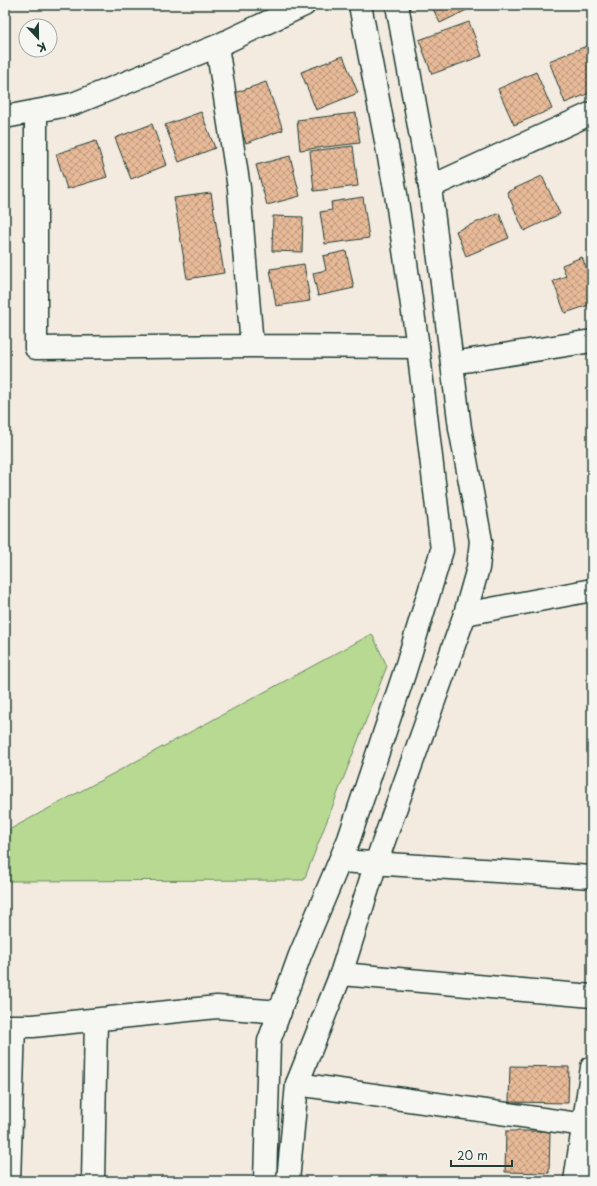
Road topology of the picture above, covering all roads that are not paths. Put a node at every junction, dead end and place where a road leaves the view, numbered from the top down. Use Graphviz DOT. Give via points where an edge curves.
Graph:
graph roads {
  1 [pos="304,5"];
  2 [pos="360,5"];
  3 [pos="397,5"];
  4 [pos="217,46"];
  5 [pos="36,111"];
  6 [pos="592,113"];
  7 [pos="5,117"];
  8 [pos="430,187"];
  9 [pos="592,341"];
  10 [pos="252,346"];
  11 [pos="418,347"];
  12 [pos="452,363"];
  13 [pos="592,590"];
  14 [pos="465,614"];
  15 [pos="340,861"];
  16 [pos="376,863"];
  17 [pos="592,877"];
  18 [pos="341,974"];
  19 [pos="592,996"];
  20 [pos="280,1012"];
  21 [pos="96,1020"];
  22 [pos="10,1026"];
  23 [pos="592,1067"];
  24 [pos="297,1084"];
  25 [pos="588,1126"];
  26 [pos="9,1181"];
  27 [pos="94,1181"];
  28 [pos="265,1181"];
  29 [pos="288,1181"];
  30 [pos="575,1181"];
  1 -- 4 [label="street"];
  2 -- 11 [label="street" via="396,194"];
  3 -- 8 [label="street"];
  4 -- 5 [label="street" via="73,104"];
  4 -- 10 [label="street" via="240,188"];
  5 -- 7 [label="street"];
  5 -- 10 [label="street" via="36,348"];
  6 -- 8 [label="street"];
  8 -- 12 [label="street"];
  9 -- 12 [label="street"];
  10 -- 11 [label="street"];
  11 -- 15 [label="street" via="442,550 404,674"];
  12 -- 14 [label="street" via="460,428 481,541 478,568"];
  13 -- 14 [label="street"];
  14 -- 16 [label="street"];
  15 -- 16 [label="street"];
  15 -- 20 [label="street" via="300,955"];
  16 -- 17 [label="street"];
  16 -- 18 [label="street"];
  18 -- 19 [label="street"];
  18 -- 24 [label="street"];
  20 -- 21 [label="street" via="217,1007"];
  20 -- 28 [label="street" via="270,1041"];
  21 -- 22 [label="street"];
  21 -- 27 [label="street"];
  22 -- 26 [label="street"];
  23 -- 25 [label="street"];
  24 -- 25 [label="street"];
  24 -- 29 [label="street"];
  25 -- 30 [label="street"];
}
